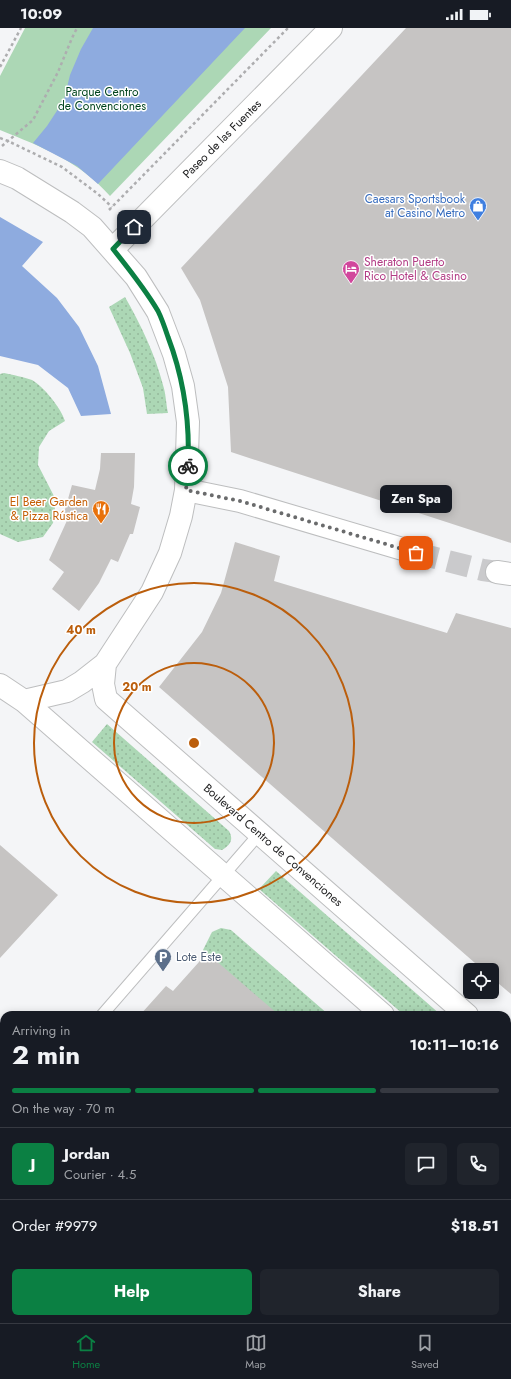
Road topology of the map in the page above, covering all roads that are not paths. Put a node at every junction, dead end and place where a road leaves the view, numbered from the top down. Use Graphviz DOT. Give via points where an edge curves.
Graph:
graph roads {
  1 [pos="331,28"];
  2 [pos="0,171"];
  3 [pos="113,249"];
  4 [pos="186,490"];
  5 [pos="416,553"];
  6 [pos="105,664"];
  7 [pos="0,685"];
  8 [pos="24,701"];
  9 [pos="260,833"];
  10 [pos="223,875"];
  11 [pos="105,1011"];
  12 [pos="378,1011"];
  13 [pos="462,1011"];
  1 -- 3 [label="street, Paseo de las Fuentes"];
  2 -- 3 [label="street" via="72,212"];
  3 -- 4 [label="street" via="136,277 158,312 174,354 188,422"];
  4 -- 5 [label="street" via="240,501"];
  4 -- 6 [label="street" via="170,553 152,592"];
  6 -- 8 [label="street" via="66,692"];
  6 -- 9 [label="street, Boulevard Centro de Convenciones" via="103,684 106,699"];
  7 -- 8 [label="street"];
  8 -- 10 [label="street"];
  9 -- 10 [label="lane"];
  9 -- 13 [label="street, Boulevard Centro de Convenciones"];
  10 -- 11 [label="lane"];
  10 -- 12 [label="street"];
}
